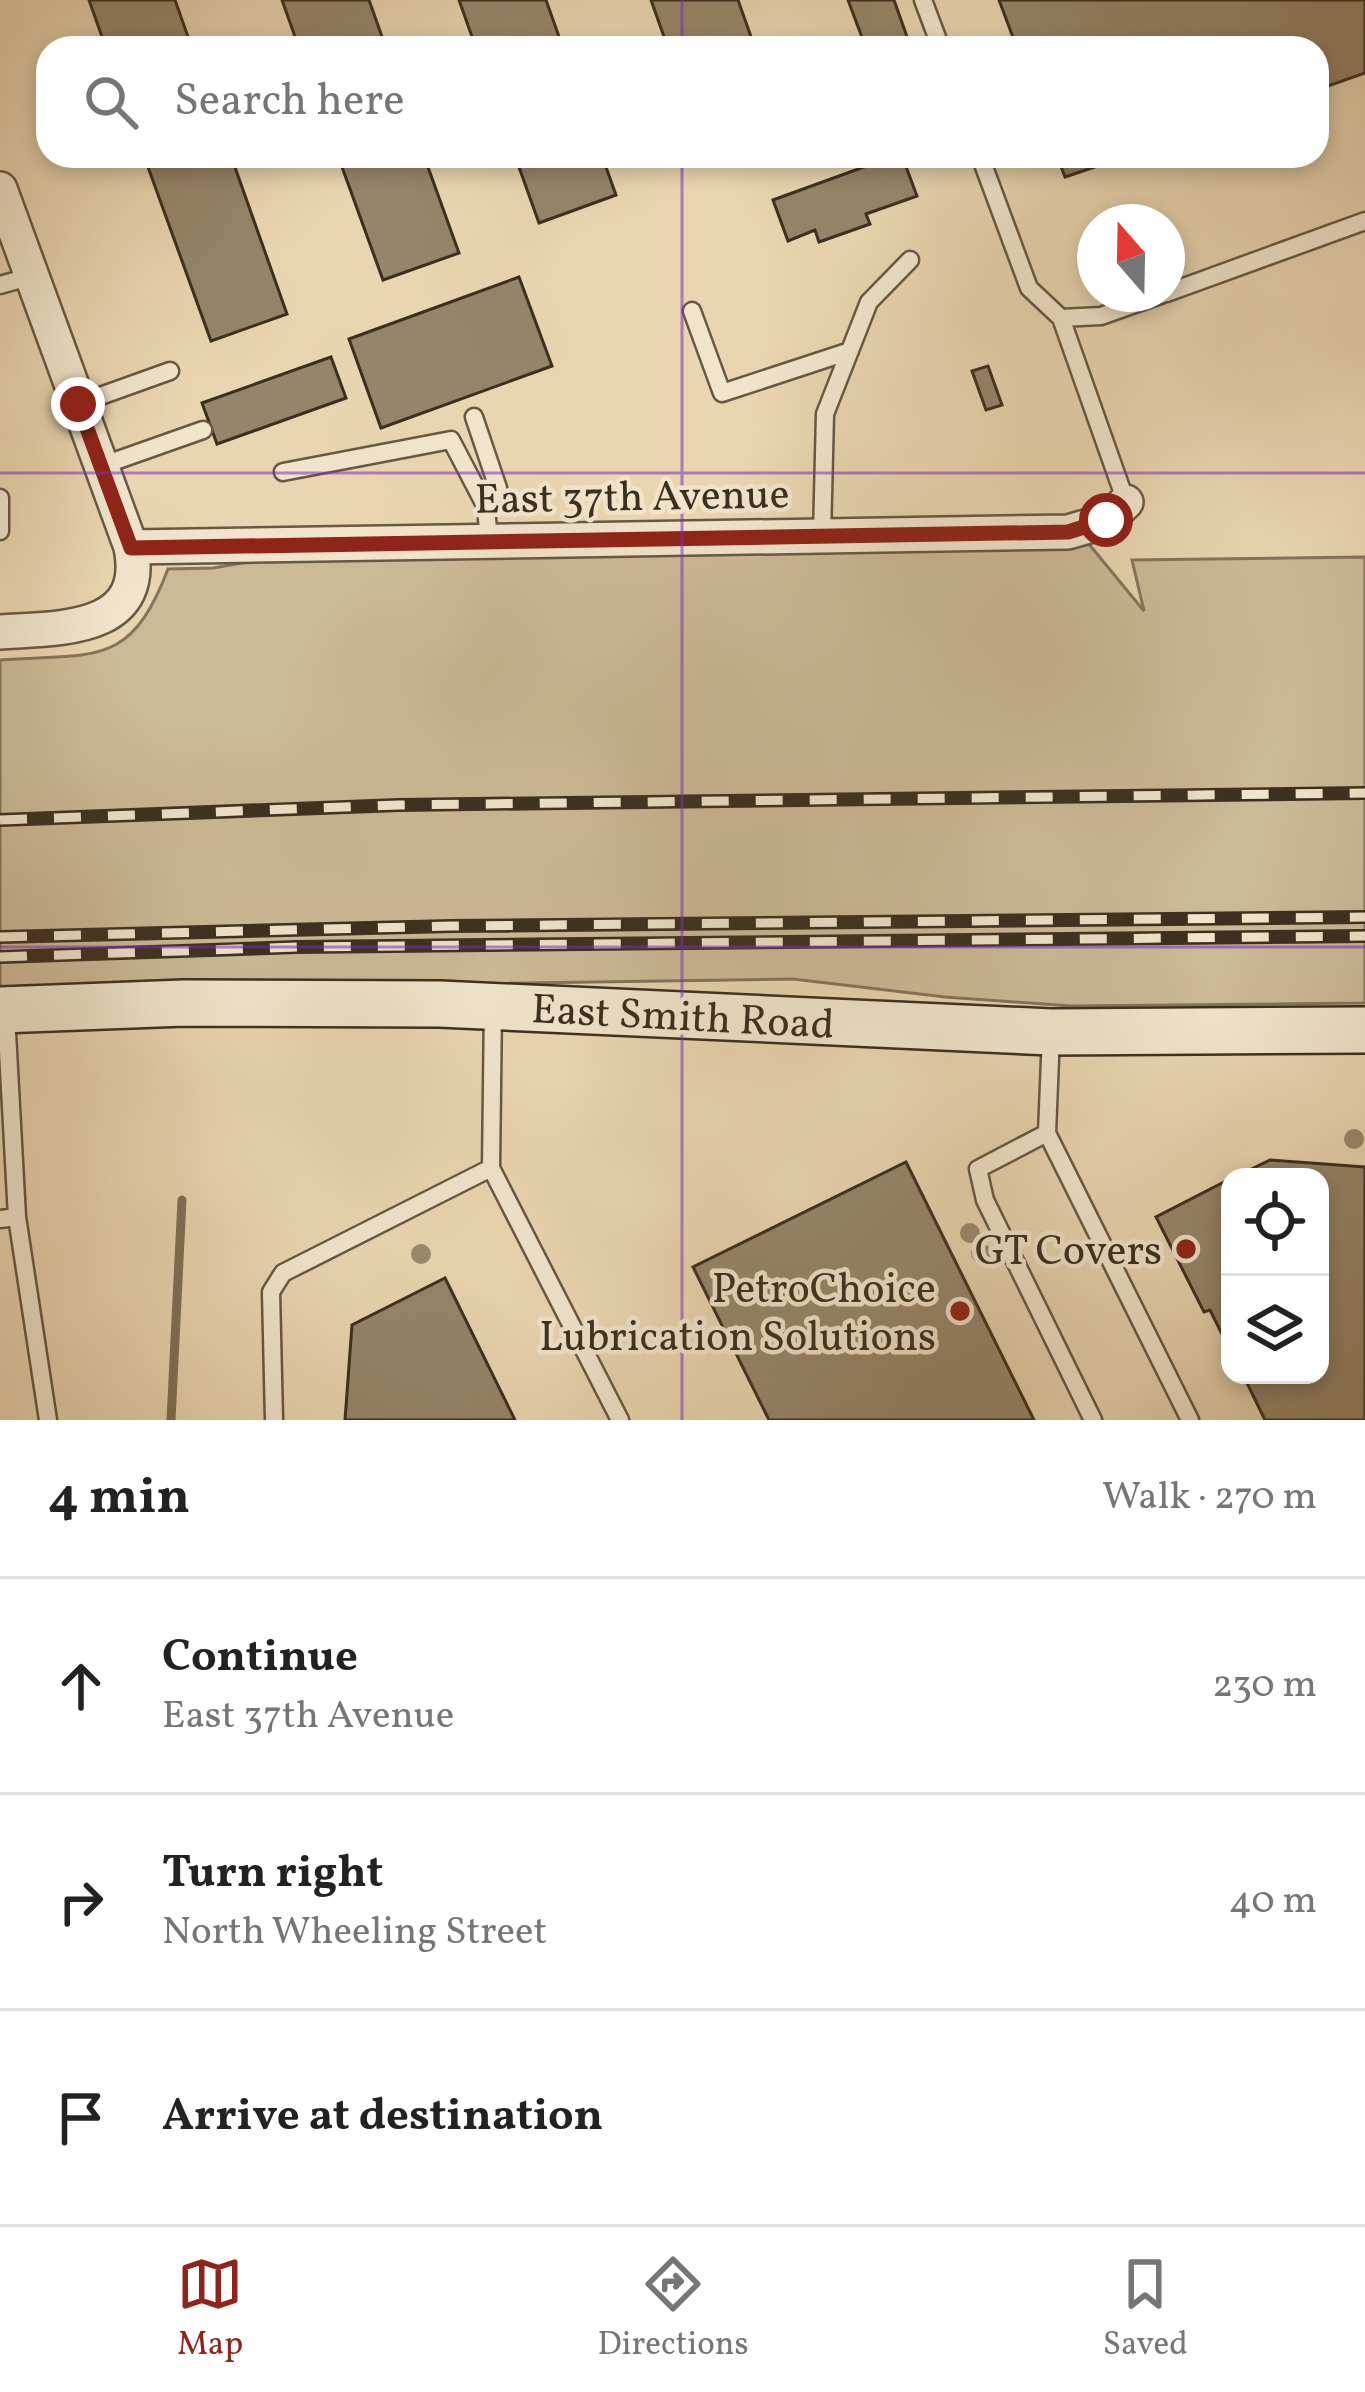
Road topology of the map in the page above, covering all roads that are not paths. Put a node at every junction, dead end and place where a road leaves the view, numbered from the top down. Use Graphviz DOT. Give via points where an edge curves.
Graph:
graph roads {
  1 [pos="923,0"];
  2 [pos="936,36"];
  3 [pos="984,168"];
  4 [pos="0,189"];
  5 [pos="1365,221"];
  6 [pos="910,260"];
  7 [pos="16,281"];
  8 [pos="1185,286"];
  9 [pos="692,311"];
  10 [pos="1112,312"];
  11 [pos="1060,317"];
  12 [pos="850,351"];
  13 [pos="170,371"];
  14 [pos="78,404"];
  15 [pos="474,417"];
  16 [pos="203,430"];
  17 [pos="101,466"];
  18 [pos="283,472"];
  19 [pos="0,498"];
  20 [pos="1126,502"];
  21 [pos="486,506"];
  22 [pos="0,531"];
  23 [pos="823,538"];
  24 [pos="489,542"];
  25 [pos="131,548"];
  26 [pos="0,632"];
  27 [pos="493,1006"];
  28 [pos="3,1010"];
  29 [pos="1365,1030"];
  30 [pos="1051,1032"];
  31 [pos="1047,1133"];
  32 [pos="491,1168"];
  33 [pos="9,1218"];
  34 [pos="48,1420"];
  35 [pos="274,1420"];
  36 [pos="620,1420"];
  37 [pos="1093,1420"];
  38 [pos="1190,1420"];
  1 -- 2 [label="lane"];
  3 -- 11 [label="lane" via="1029,289"];
  4 -- 7 [label="street"];
  5 -- 8 [label="lane"];
  6 -- 12 [label="lane" via="868,302"];
  7 -- 14 [label="street"];
  9 -- 12 [label="lane" via="722,393"];
  10 -- 11 [label="lane"];
  11 -- 20 [label="lane"];
  12 -- 23 [label="lane" via="824,414"];
  13 -- 14 [label="lane"];
  14 -- 17 [label="street"];
  15 -- 21 [label="lane" via="498,488"];
  16 -- 17 [label="lane"];
  17 -- 25 [label="street"];
  18 -- 21 [label="lane" via="451,440"];
  19 -- 22 [label="lane"];
  20 -- 23 [label="street, East 37th Avenue" via="1106,520 1068,532"];
  21 -- 24 [label="lane"];
  23 -- 24 [label="street, East 37th Avenue"];
  24 -- 25 [label="street, East 37th Avenue"];
  25 -- 26 [label="street" via="134,573 108,614 81,626"];
  27 -- 28 [label="street, East Smith Road"];
  27 -- 30 [label="street, East Smith Road"];
  27 -- 32 [label="lane"];
  28 -- 33 [label="lane"];
  29 -- 30 [label="street, East Smith Road"];
  30 -- 31 [label="lane"];
  31 -- 37 [label="lane" via="978,1169 985,1200"];
  31 -- 38 [label="lane"];
  32 -- 35 [label="lane" via="283,1273 271,1292"];
  32 -- 36 [label="lane"];
  33 -- 34 [label="lane"];
}
